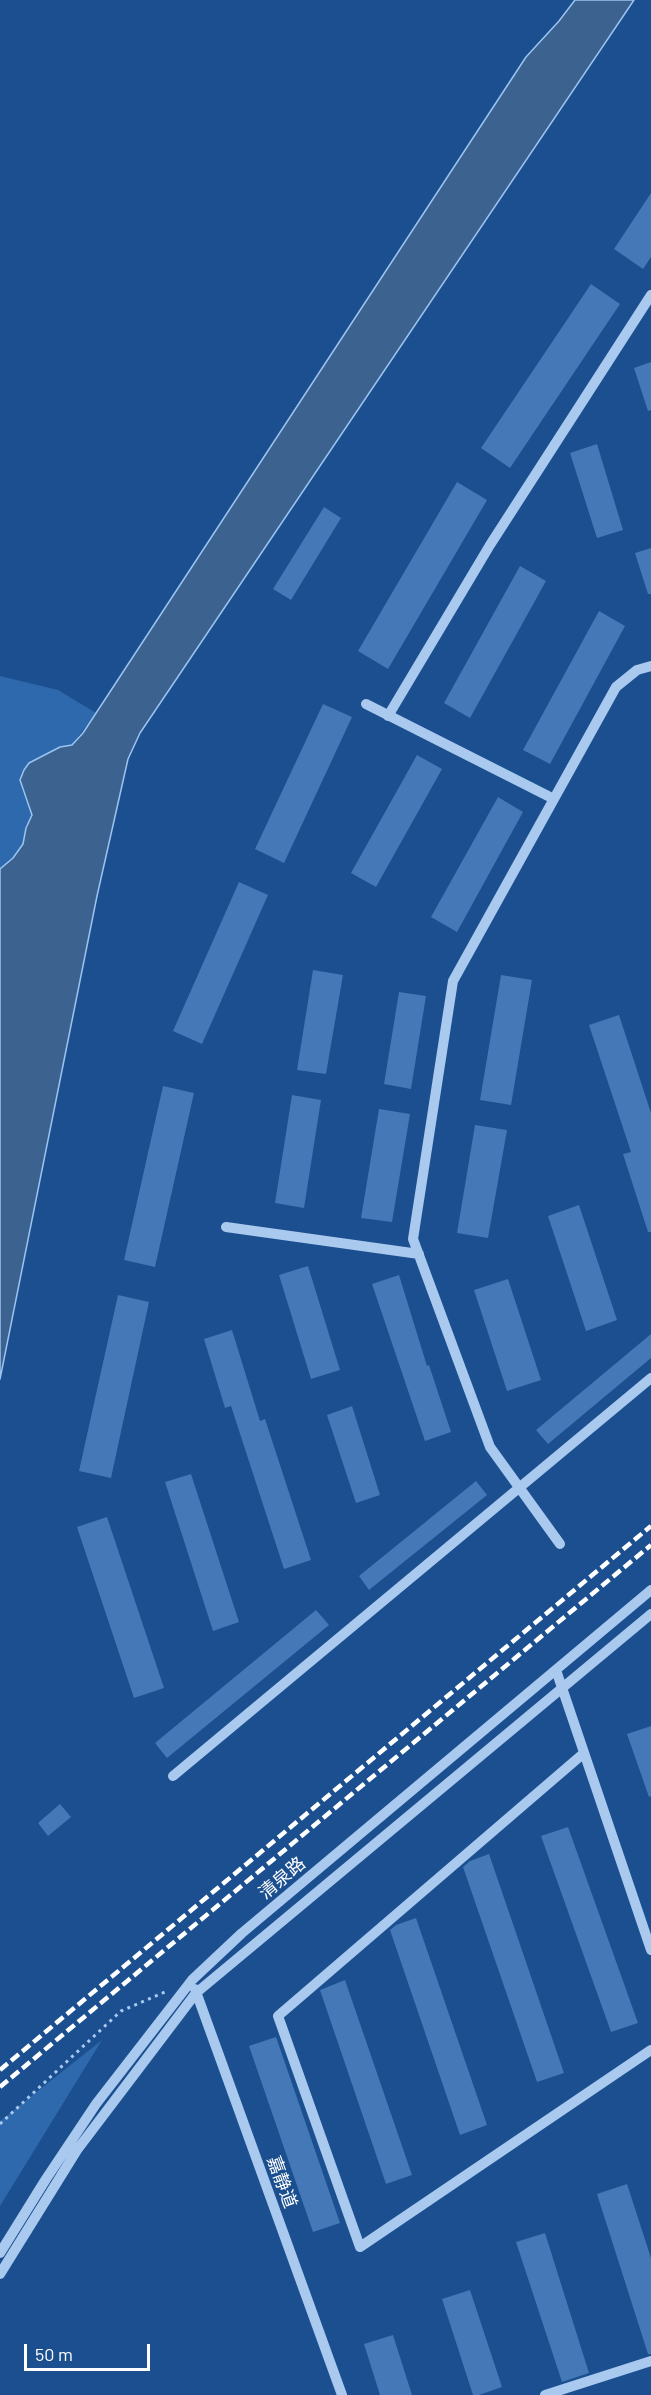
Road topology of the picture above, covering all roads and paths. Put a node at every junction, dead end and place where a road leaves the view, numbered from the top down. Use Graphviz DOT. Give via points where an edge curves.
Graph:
graph roads {
  1 [pos="651,295"];
  2 [pos="651,666"];
  3 [pos="366,704"];
  4 [pos="388,716"];
  5 [pos="554,799"];
  6 [pos="226,1227"];
  7 [pos="419,1254"];
  8 [pos="651,1378"];
  9 [pos="520,1488"];
  10 [pos="560,1544"];
  11 [pos="651,1590"];
  12 [pos="651,1614"];
  13 [pos="556,1670"];
  14 [pos="562,1688"];
  15 [pos="584,1753"];
  16 [pos="173,1776"];
  17 [pos="651,1950"];
  18 [pos="192,1980"];
  19 [pos="196,1993"];
  20 [pos="651,2050"];
  21 [pos="0,2124"];
  22 [pos="0,2253"];
  23 [pos="0,2274"];
  24 [pos="651,2361"];
  25 [pos="342,2395"];
  26 [pos="545,2395"];
  1 -- 4 [label="street" via="490,545"];
  2 -- 5 [label="street" via="637,670 616,687"];
  3 -- 4 [label="street"];
  4 -- 5 [label="street"];
  5 -- 7 [label="street" via="453,981 414,1239"];
  6 -- 7 [label="street"];
  7 -- 9 [label="street" via="490,1447"];
  8 -- 9 [label="street"];
  9 -- 10 [label="street"];
  9 -- 16 [label="street"];
  11 -- 13 [label="street, 清泉路"];
  12 -- 14 [label="street, 清泉路"];
  13 -- 14 [label="street"];
  13 -- 18 [label="street, 清泉路" via="242,1933"];
  14 -- 15 [label="street"];
  14 -- 19 [label="street, 清泉路"];
  15 -- 17 [label="street"];
  15 -- 20 [label="street" via="278,2016 360,2247"];
  18 -- 19 [label="street, 嘉静道"];
  18 -- 21 [label="path" via="121,2011"];
  18 -- 22 [label="street, 清泉路" via="96,2104"];
  19 -- 23 [label="street, 清泉路" via="77,2150"];
  19 -- 25 [label="street, 嘉静道"];
  24 -- 26 [label="street"];
}
